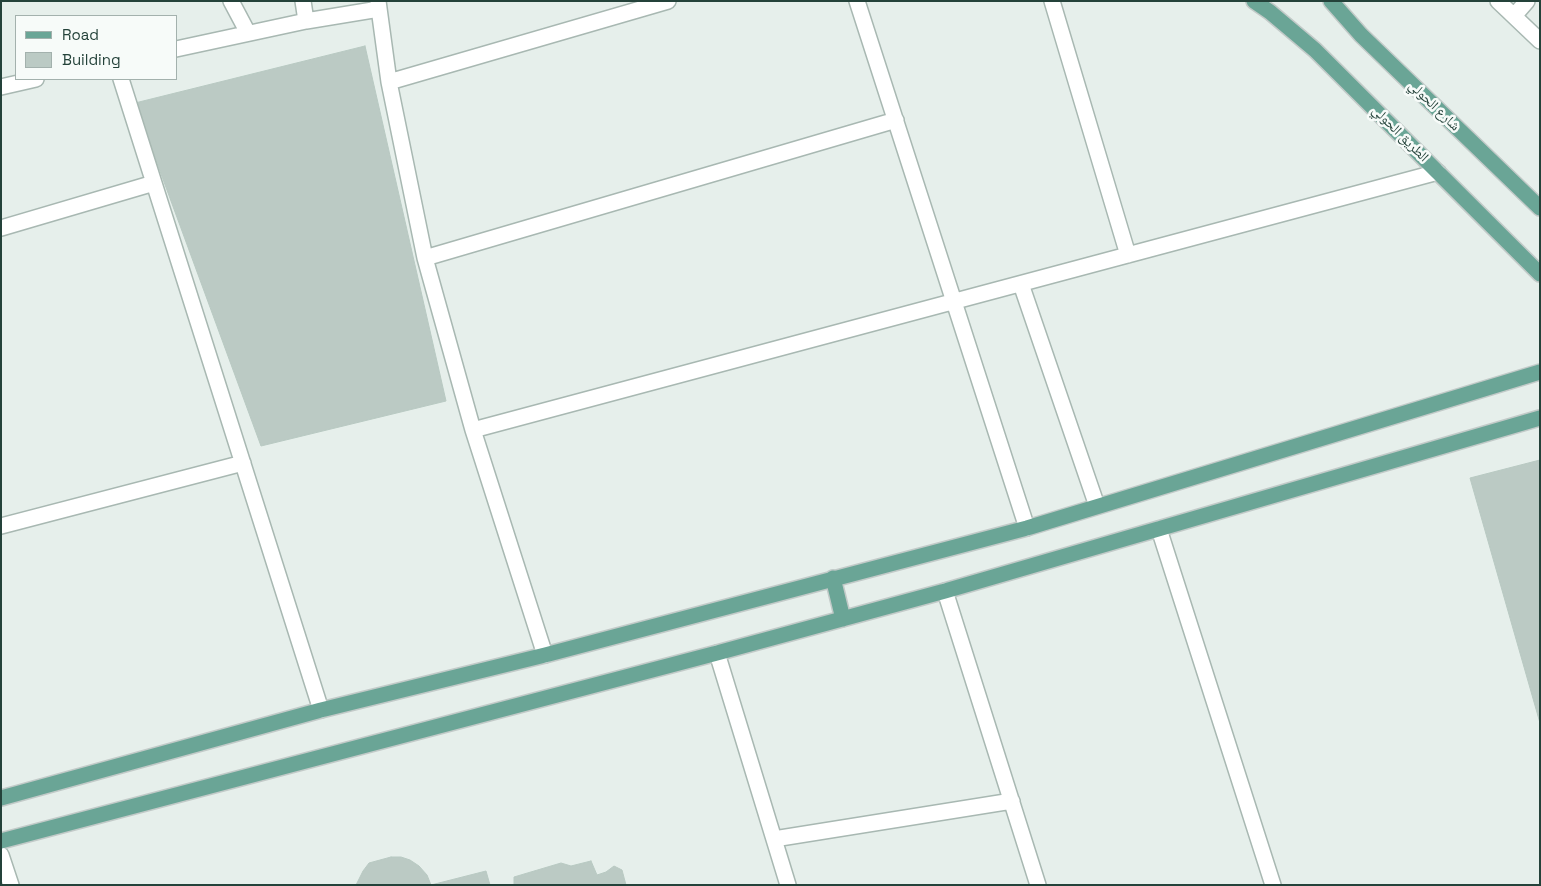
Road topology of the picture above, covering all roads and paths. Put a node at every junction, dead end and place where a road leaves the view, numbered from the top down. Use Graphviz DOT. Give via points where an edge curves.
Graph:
graph roads {
  1 [pos="231,1"];
  2 [pos="304,1"];
  3 [pos="668,1"];
  4 [pos="857,1"];
  5 [pos="1052,1"];
  6 [pos="1254,1"];
  7 [pos="1331,1"];
  8 [pos="1498,1"];
  9 [pos="1527,1"];
  10 [pos="378,5"];
  11 [pos="1514,16"];
  12 [pos="306,21"];
  13 [pos="248,33"];
  14 [pos="1540,41"];
  15 [pos="178,48"];
  16 [pos="32,80"];
  17 [pos="122,80"];
  18 [pos="1,81"];
  19 [pos="389,82"];
  20 [pos="1,87"];
  21 [pos="896,120"];
  22 [pos="1438,172"];
  23 [pos="154,183"];
  24 [pos="1540,208"];
  25 [pos="1,228"];
  26 [pos="1128,255"];
  27 [pos="425,258"];
  28 [pos="1540,274"];
  29 [pos="1021,284"];
  30 [pos="954,302"];
  31 [pos="1540,372"];
  32 [pos="1540,418"];
  33 [pos="473,430"];
  34 [pos="243,463"];
  35 [pos="1097,506"];
  36 [pos="1,526"];
  37 [pos="1027,528"];
  38 [pos="1159,529"];
  39 [pos="833,578"];
  40 [pos="945,591"];
  41 [pos="843,619"];
  42 [pos="717,653"];
  43 [pos="545,655"];
  44 [pos="320,710"];
  45 [pos="1,798"];
  46 [pos="1012,801"];
  47 [pos="774,839"];
  48 [pos="1,841"];
  49 [pos="1,855"];
  50 [pos="11,885"];
  51 [pos="788,885"];
  52 [pos="1038,885"];
  53 [pos="1273,885"];
  1 -- 13 [label="street"];
  2 -- 12 [label="street"];
  3 -- 19 [label="street"];
  4 -- 21 [label="street"];
  5 -- 26 [label="street"];
  6 -- 22 [label="main road, الطريق الحولي" via="1315,50"];
  7 -- 24 [label="main road, شارع الحولي" via="1361,35"];
  8 -- 11 [label="street"];
  9 -- 11 [label="street"];
  10 -- 12 [label="street"];
  10 -- 19 [label="street"];
  11 -- 14 [label="street"];
  12 -- 13 [label="street"];
  13 -- 15 [label="street"];
  16 -- 18 [label="street"];
  16 -- 20 [label="street"];
  17 -- 23 [label="street"];
  19 -- 27 [label="street"];
  21 -- 27 [label="street"];
  21 -- 30 [label="street"];
  22 -- 26 [label="street"];
  22 -- 28 [label="main road, الطريق الحولي"];
  23 -- 25 [label="street"];
  23 -- 34 [label="street"];
  26 -- 29 [label="street"];
  27 -- 33 [label="street"];
  29 -- 30 [label="street"];
  29 -- 35 [label="street"];
  30 -- 33 [label="street"];
  30 -- 37 [label="street"];
  31 -- 35 [label="main road"];
  32 -- 38 [label="main road"];
  33 -- 43 [label="street"];
  34 -- 36 [label="street"];
  34 -- 44 [label="street"];
  35 -- 37 [label="main road"];
  37 -- 39 [label="main road"];
  38 -- 40 [label="main road"];
  38 -- 53 [label="street"];
  39 -- 41 [label="main road"];
  39 -- 43 [label="main road"];
  40 -- 41 [label="main road"];
  40 -- 46 [label="street"];
  41 -- 42 [label="main road"];
  42 -- 47 [label="street"];
  42 -- 48 [label="main road"];
  43 -- 44 [label="main road"];
  44 -- 45 [label="main road"];
  46 -- 47 [label="street"];
  46 -- 52 [label="street"];
  47 -- 51 [label="street"];
  49 -- 50 [label="street"];
}
